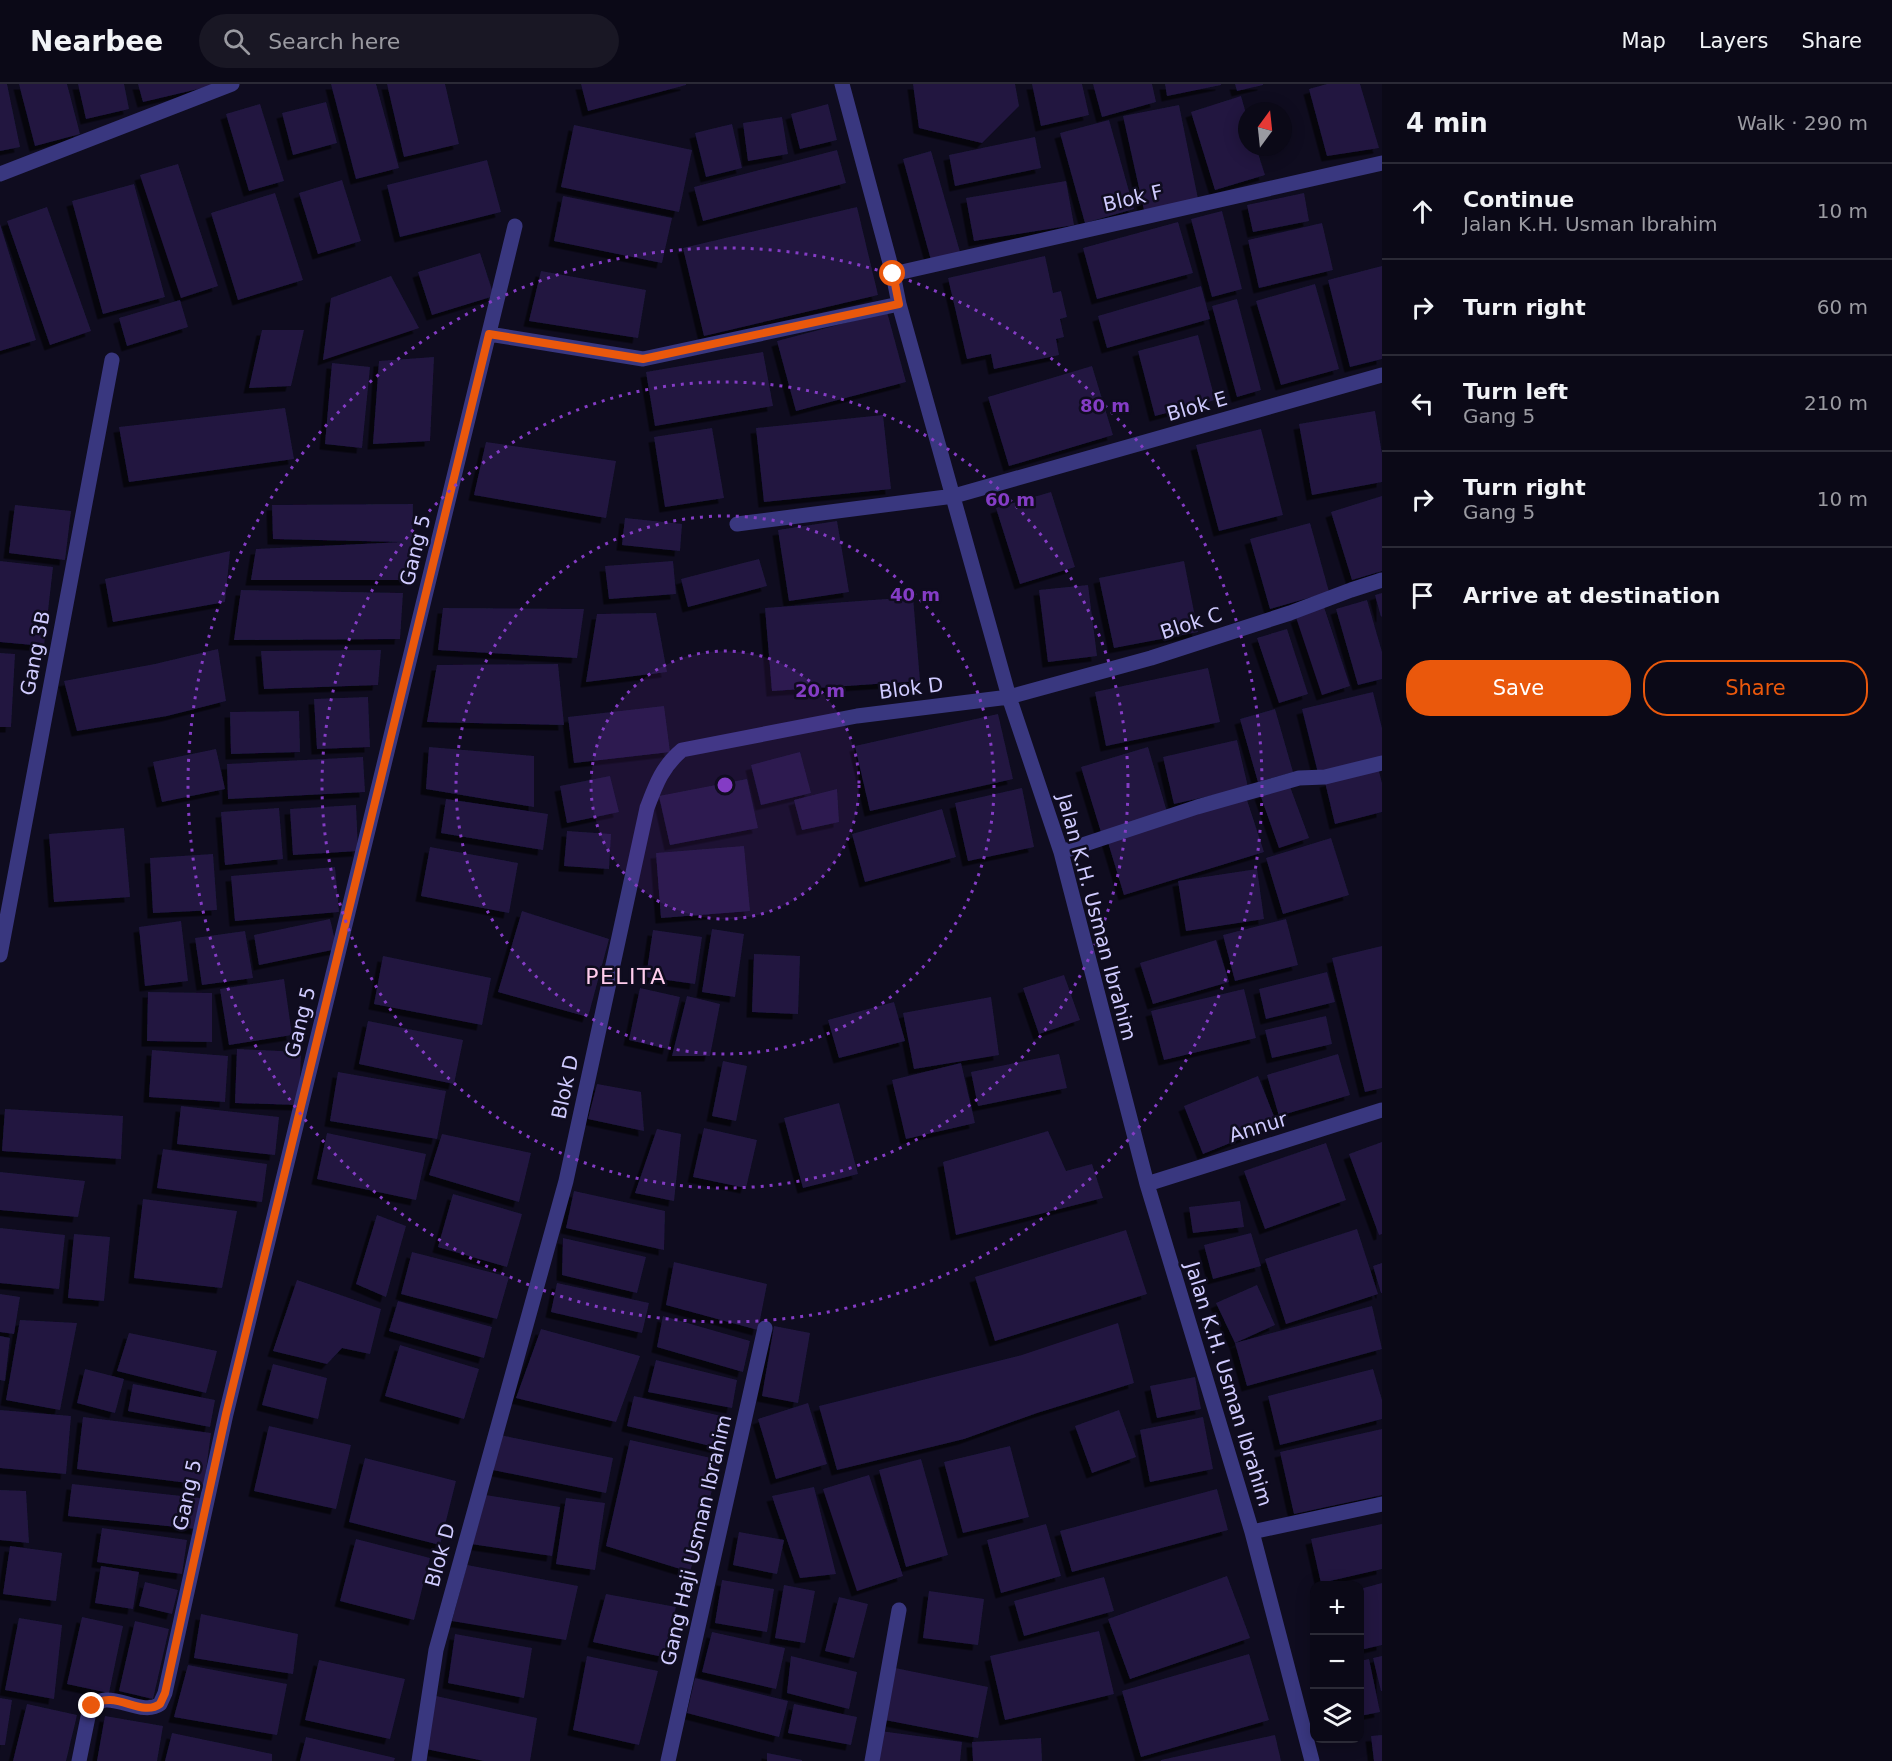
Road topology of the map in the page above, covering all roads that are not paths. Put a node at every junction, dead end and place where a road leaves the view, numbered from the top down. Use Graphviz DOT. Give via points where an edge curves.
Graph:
graph roads {
  1 [pos="232,84"];
  2 [pos="842,84"];
  3 [pos="1382,163"];
  4 [pos="0,174"];
  5 [pos="515,226"];
  6 [pos="893,274"];
  7 [pos="899,304"];
  8 [pos="489,334"];
  9 [pos="112,360"];
  10 [pos="1382,375"];
  11 [pos="954,496"];
  12 [pos="737,524"];
  13 [pos="1382,580"];
  14 [pos="1009,697"];
  15 [pos="1382,763"];
  16 [pos="1061,852"];
  17 [pos="0,955"];
  18 [pos="1382,1110"];
  19 [pos="1147,1184"];
  20 [pos="765,1329"];
  21 [pos="1382,1504"];
  22 [pos="1252,1532"];
  23 [pos="899,1610"];
  24 [pos="79,1761"];
  25 [pos="419,1761"];
  26 [pos="669,1761"];
  27 [pos="872,1761"];
  28 [pos="1312,1761"];
  1 -- 4 [label="street"];
  2 -- 6 [label="street, Jalan K.H. Usman Ibrahim"];
  3 -- 6 [label="street, Blok F"];
  5 -- 8 [label="street, Gang 5"];
  6 -- 7 [label="street, Jalan K.H. Usman Ibrahim"];
  7 -- 8 [label="street" via="643,359"];
  7 -- 11 [label="street, Jalan K.H. Usman Ibrahim"];
  8 -- 24 [label="street, Gang 5" via="226,1414 165,1693 160,1704 150,1708 110,1700 97,1702 88,1712"];
  9 -- 17 [label="street, Gang 3B"];
  10 -- 11 [label="street, Blok E"];
  11 -- 12 [label="street, Blok E"];
  11 -- 14 [label="street, Jalan K.H. Usman Ibrahim"];
  13 -- 14 [label="street, Blok C" via="1151,658"];
  14 -- 16 [label="street, Jalan K.H. Usman Ibrahim"];
  14 -- 25 [label="street, Blok D" via="857,716 682,750 669,761 659,778 647,808 566,1181 436,1650"];
  15 -- 16 [label="street" via="1325,777 1299,778 1176,813"];
  16 -- 19 [label="street, Jalan K.H. Usman Ibrahim"];
  18 -- 19 [label="street, Annur"];
  19 -- 22 [label="street, Jalan K.H. Usman Ibrahim"];
  20 -- 26 [label="street, Gang Haji Usman Ibrahim"];
  21 -- 22 [label="street"];
  22 -- 28 [label="street, Jalan K.H. Usman Ibrahim"];
  23 -- 27 [label="street"];
}
